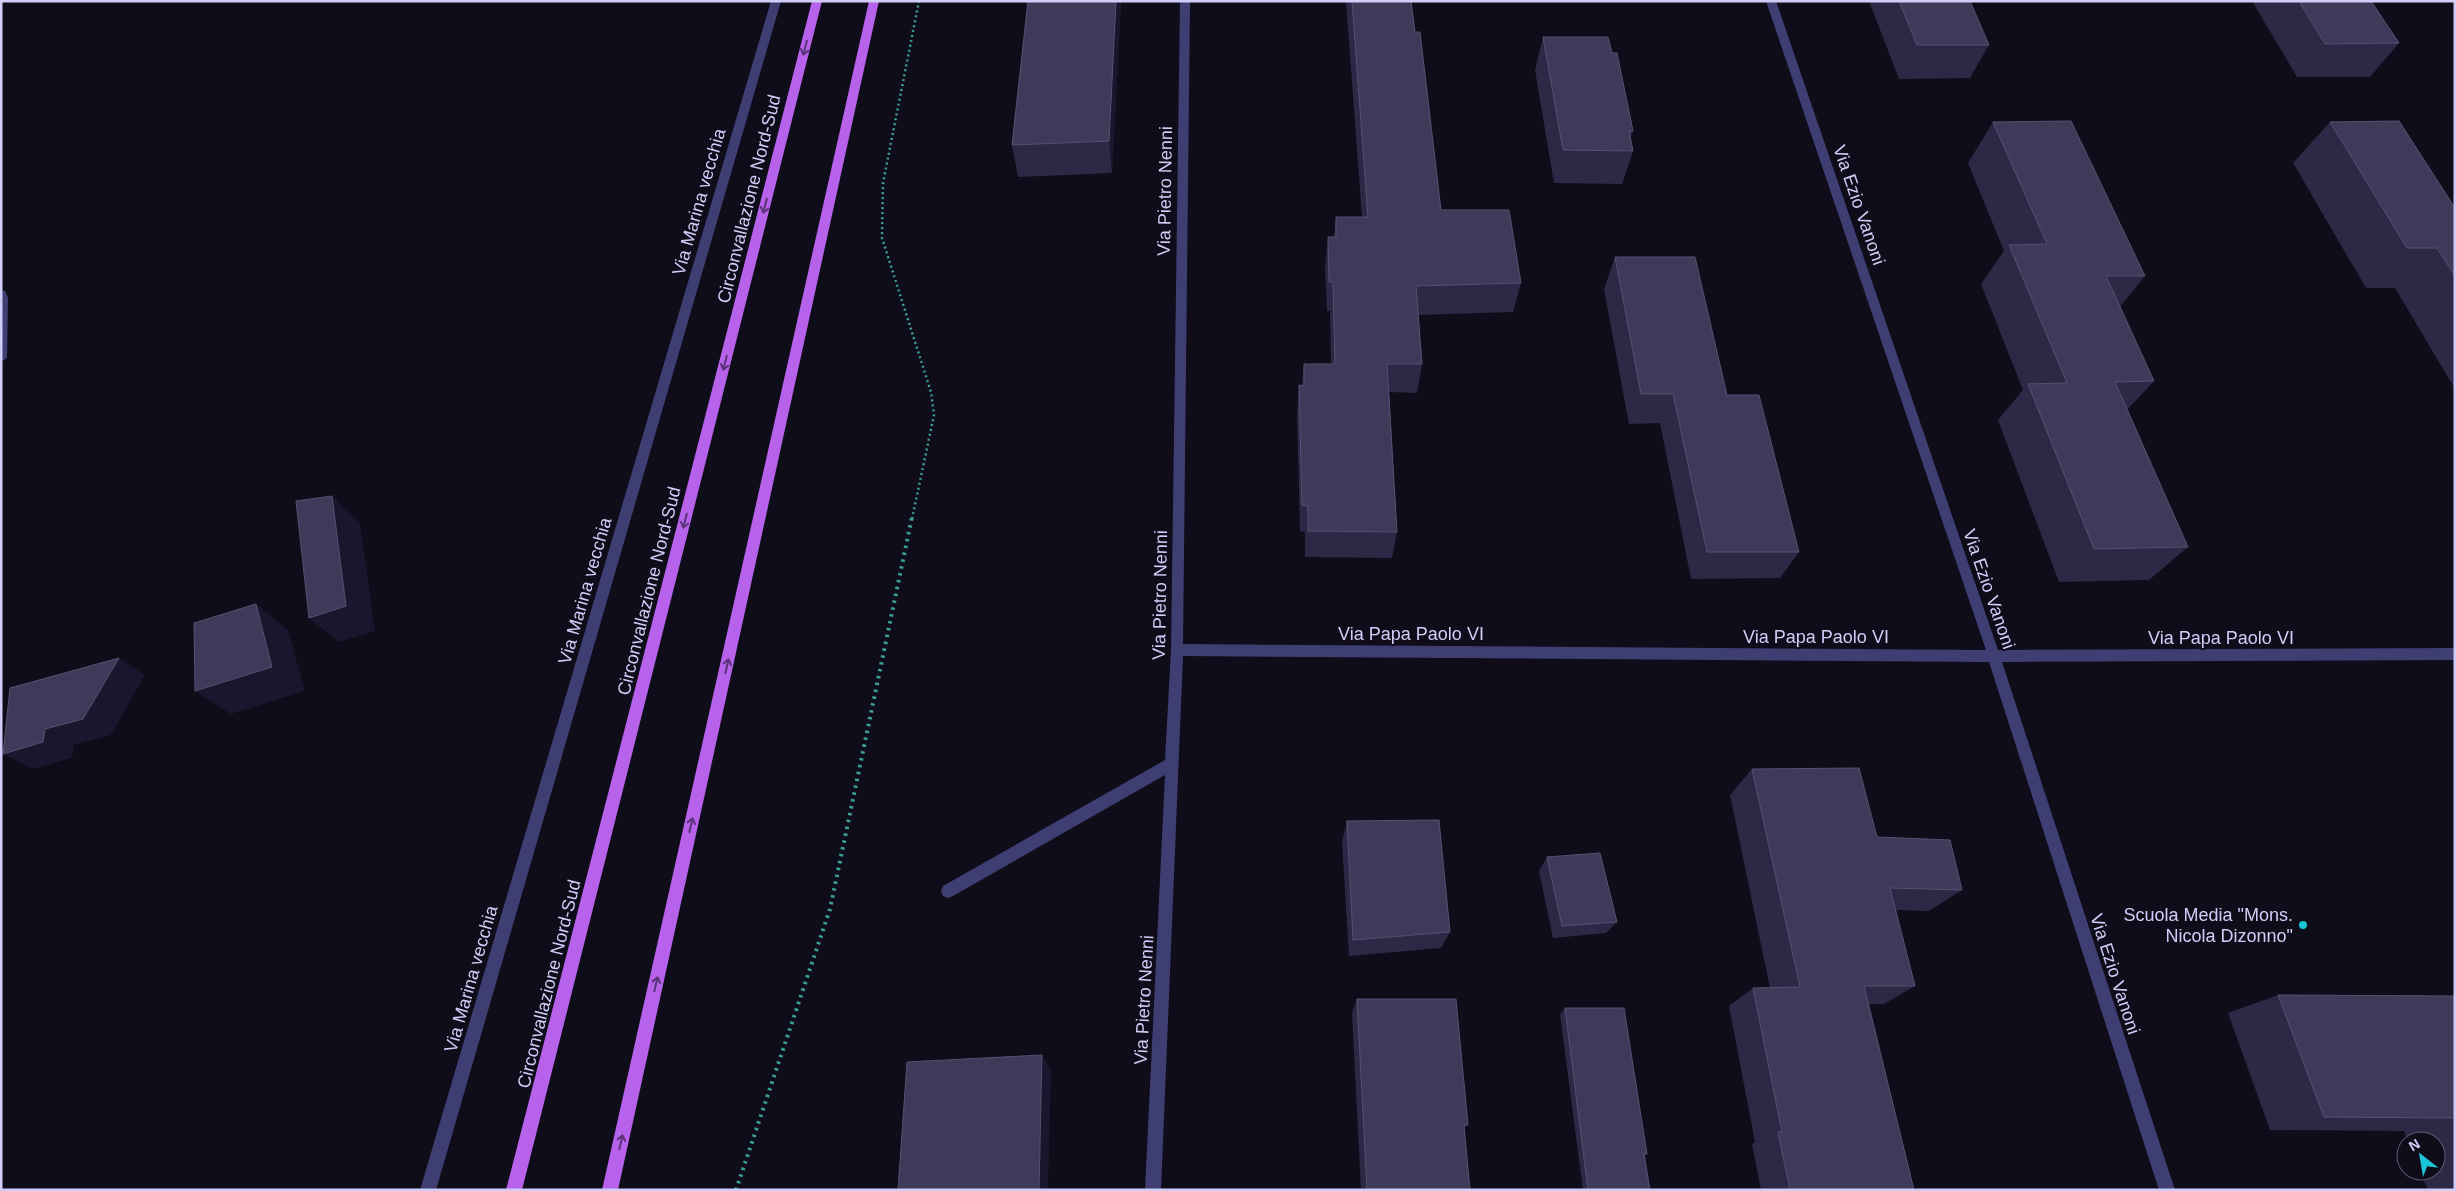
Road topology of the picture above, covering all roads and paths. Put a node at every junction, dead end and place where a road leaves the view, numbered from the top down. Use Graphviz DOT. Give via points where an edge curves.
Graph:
graph roads {
  1 [pos="776,1"];
  2 [pos="818,1"];
  3 [pos="874,1"];
  4 [pos="919,1"];
  5 [pos="1185,1"];
  6 [pos="1771,1"];
  7 [pos="1,294"];
  8 [pos="1,358"];
  9 [pos="1178,650"];
  10 [pos="2455,654"];
  11 [pos="1994,656"];
  12 [pos="1173,764"];
  13 [pos="948,891"];
  14 [pos="428,1190"];
  15 [pos="514,1190"];
  16 [pos="610,1190"];
  17 [pos="736,1190"];
  18 [pos="1153,1190"];
  19 [pos="2167,1190"];
  1 -- 14 [label="street, Via Marina vecchia"];
  2 -- 15 [label="main road, Circonvallazione Nord-Sud, one-way"];
  16 -- 3 [label="main road, one-way"];
  4 -- 17 [label="path" via="883,183 882,238 931,392 934,415 830,909"];
  5 -- 9 [label="street, Via Pietro Nenni"];
  6 -- 11 [label="street, Via Ezio Vanoni"];
  7 -- 8 [label="street"];
  9 -- 11 [label="street, Via Papa Paolo VI"];
  9 -- 12 [label="street, Via Pietro Nenni"];
  10 -- 11 [label="street, Via Papa Paolo VI"];
  11 -- 19 [label="street, Via Ezio Vanoni"];
  12 -- 13 [label="street"];
  12 -- 18 [label="street, Via Pietro Nenni"];
}
